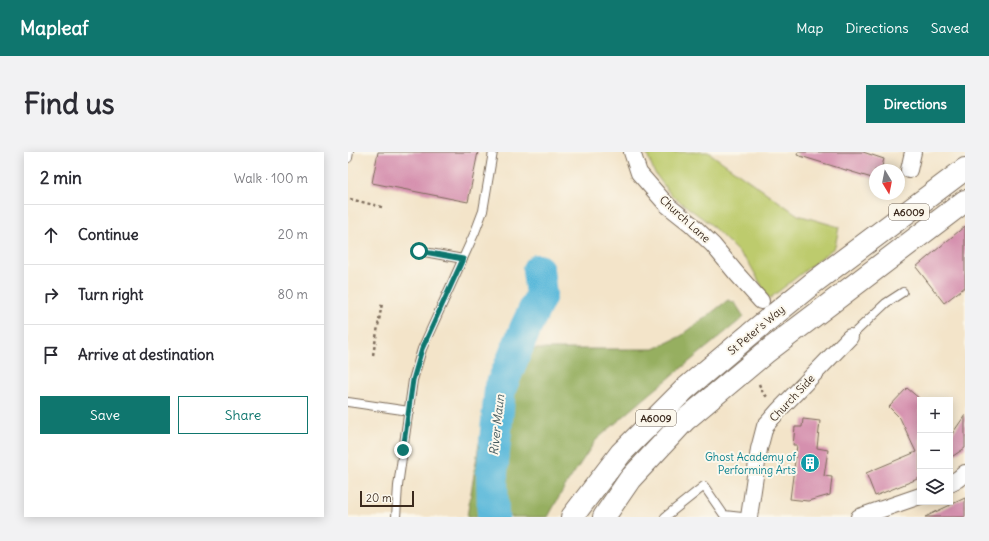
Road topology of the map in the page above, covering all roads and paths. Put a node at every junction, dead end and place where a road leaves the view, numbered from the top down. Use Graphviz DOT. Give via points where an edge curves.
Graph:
graph roads {
  1 [pos="349,152"];
  2 [pos="493,152"];
  3 [pos="632,152"];
  4 [pos="913,152"];
  5 [pos="348,158"];
  6 [pos="965,169"];
  7 [pos="909,170"];
  8 [pos="350,199"];
  9 [pos="965,201"];
  10 [pos="382,207"];
  11 [pos="419,251"];
  12 [pos="463,259"];
  13 [pos="903,292"];
  14 [pos="761,301"];
  15 [pos="382,303"];
  16 [pos="850,337"];
  17 [pos="374,354"];
  18 [pos="757,380"];
  19 [pos="348,402"];
  20 [pos="779,410"];
  21 [pos="409,411"];
  22 [pos="965,474"];
  23 [pos="953,482"];
  24 [pos="917,497"];
  25 [pos="396,517"];
  26 [pos="572,517"];
  27 [pos="604,517"];
  28 [pos="666,517"];
  29 [pos="742,517"];
  30 [pos="749,517"];
  31 [pos="859,517"];
  1 -- 5 [label="lane"];
  2 -- 12 [label="lane" via="483,211"];
  3 -- 14 [label="street, Church Lane" via="638,173 667,205 713,245"];
  4 -- 7 [label="street"];
  6 -- 26 [label="highway, St Peter's Way / A6009" via="813,283 685,389 621,453"];
  8 -- 10 [label="path"];
  9 -- 27 [label="highway, A6009" via="765,353 685,420 630,479"];
  11 -- 12 [label="lane"];
  12 -- 21 [label="lane" via="422,349 413,380"];
  13 -- 16 [label="lane" via="886,303"];
  15 -- 17 [label="path"];
  16 -- 20 [label="street, Church Side"];
  18 -- 20 [label="path" via="762,391"];
  19 -- 21 [label="lane"];
  20 -- 30 [label="street, Church Side" via="765,426 758,449"];
  21 -- 25 [label="lane"];
  22 -- 23 [label="street"];
  24 -- 31 [label="street"];
  28 -- 29 [label="lane" via="704,486 724,515"];
}
